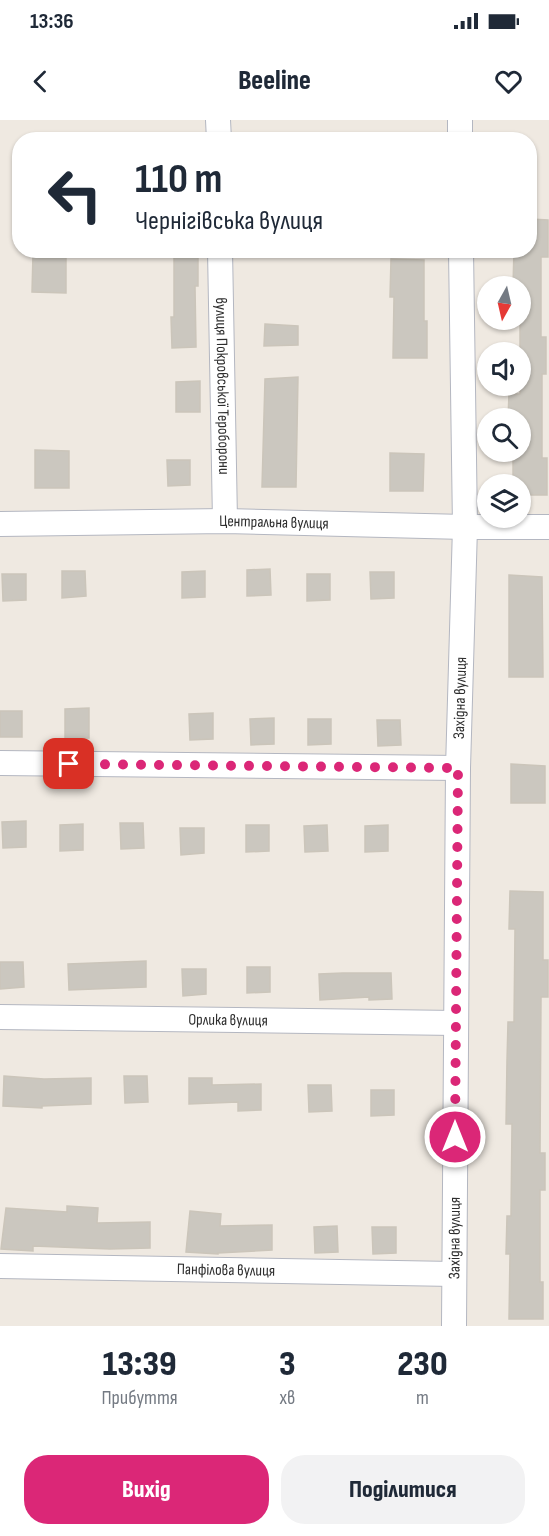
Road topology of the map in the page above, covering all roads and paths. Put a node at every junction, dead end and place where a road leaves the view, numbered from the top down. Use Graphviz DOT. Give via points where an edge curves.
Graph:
graph roads {
  1 [pos="220,258"];
  2 [pos="461,258"];
  3 [pos="225,521"];
  4 [pos="0,524"];
  5 [pos="465,527"];
  6 [pos="549,527"];
  7 [pos="0,763"];
  8 [pos="458,768"];
  9 [pos="0,1017"];
  10 [pos="456,1023"];
  11 [pos="0,1266"];
  12 [pos="454,1274"];
  13 [pos="454,1326"];
  1 -- 3 [label="street, вулиця Покровської Тероборони"];
  2 -- 5 [label="street, Західна вулиця"];
  3 -- 4 [label="street, Центральна вулиця"];
  3 -- 5 [label="street, Центральна вулиця"];
  5 -- 6 [label="street, Центральна вулиця"];
  5 -- 8 [label="street, Західна вулиця"];
  7 -- 8 [label="street"];
  8 -- 10 [label="street, Західна вулиця"];
  9 -- 10 [label="street, Орлика вулиця"];
  10 -- 12 [label="street, Західна вулиця"];
  11 -- 12 [label="street, Панфілова вулиця"];
  12 -- 13 [label="street, Західна вулиця"];
}
